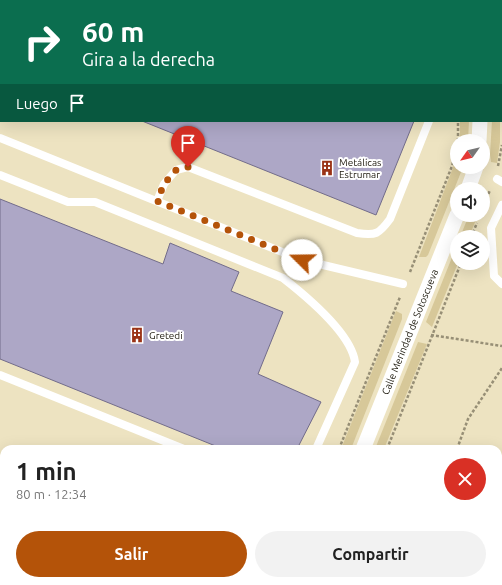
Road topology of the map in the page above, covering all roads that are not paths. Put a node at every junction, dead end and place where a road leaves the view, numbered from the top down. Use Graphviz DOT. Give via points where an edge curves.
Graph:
graph roads {
  1 [pos="429,122"];
  2 [pos="480,122"];
  3 [pos="479,134"];
  4 [pos="0,138"];
  5 [pos="0,175"];
  6 [pos="157,201"];
  7 [pos="502,205"];
  8 [pos="454,222"];
  9 [pos="404,284"];
  10 [pos="502,284"];
  11 [pos="0,375"];
  12 [pos="174,445"];
  13 [pos="318,445"];
  14 [pos="365,445"];
  1 -- 6 [label="lane" via="390,219 382,230 372,236 357,233 188,167 176,170 164,184"];
  2 -- 3 [label="street"];
  4 -- 6 [label="lane"];
  5 -- 13 [label="lane" via="68,202 95,202 283,278 305,295 346,338 354,353 355,362"];
  6 -- 9 [label="lane" via="302,260"];
  7 -- 10 [label="lane" via="491,228 494,276"];
  8 -- 14 [label="street, Calle Merindad de Sotoscueva"];
  11 -- 12 [label="lane"];
}
